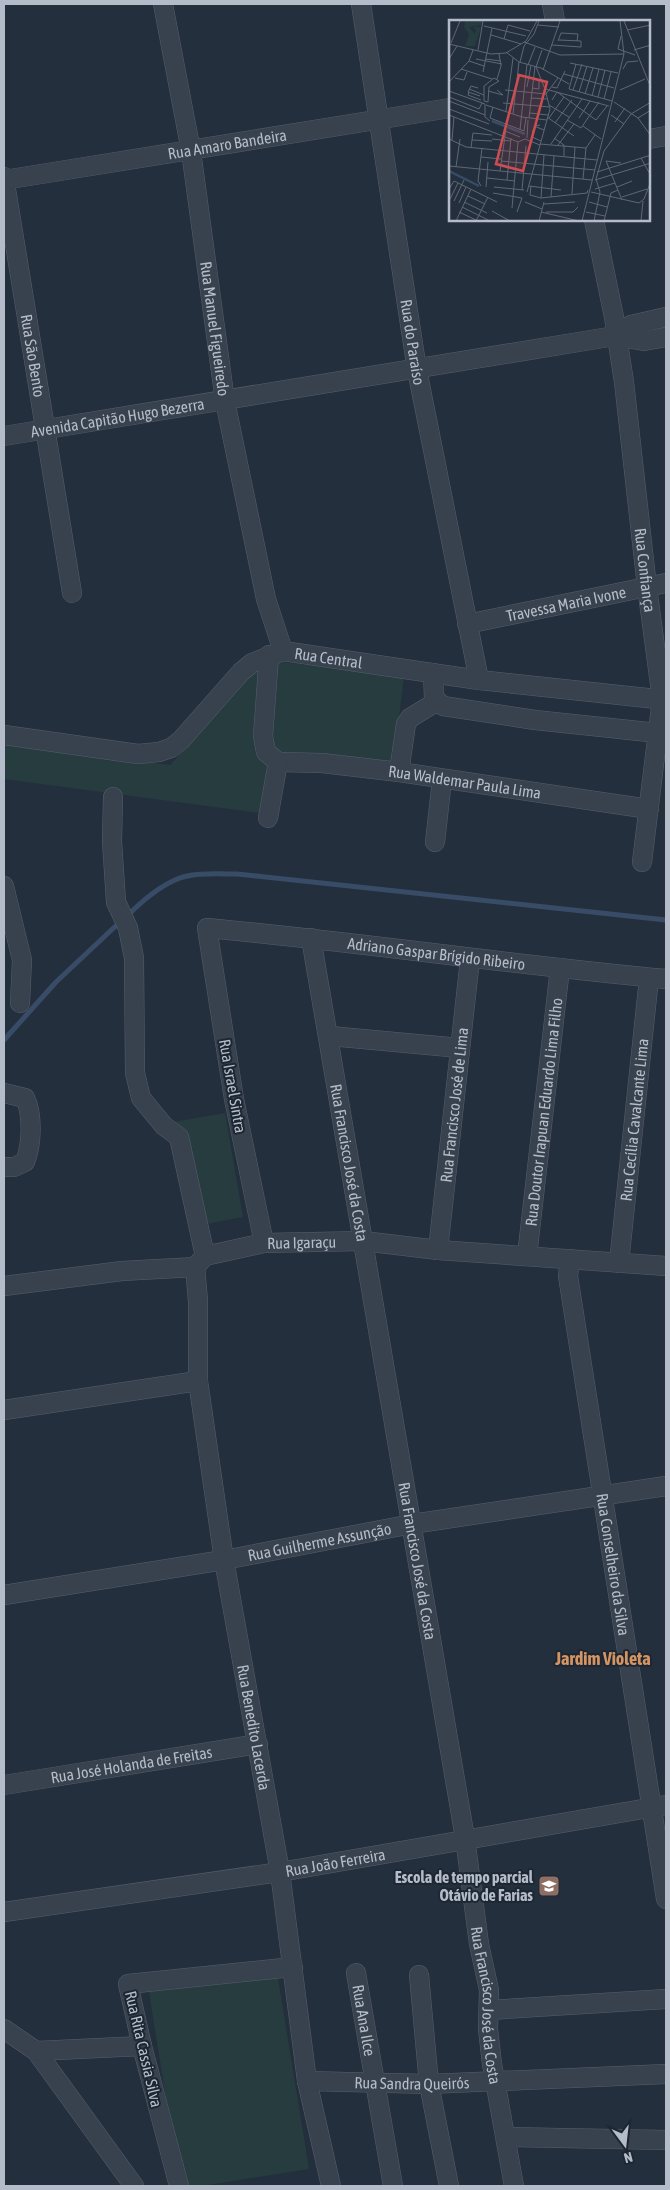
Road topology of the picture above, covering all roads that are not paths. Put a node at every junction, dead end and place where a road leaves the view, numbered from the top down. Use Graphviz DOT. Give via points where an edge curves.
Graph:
graph roads {
  1 [pos="163,4"];
  2 [pos="361,4"];
  3 [pos="552,4"];
  4 [pos="555,20"];
  5 [pos="449,108"];
  6 [pos="379,121"];
  7 [pos="666,136"];
  8 [pos="650,139"];
  9 [pos="191,151"];
  10 [pos="4,179"];
  11 [pos="594,221"];
  12 [pos="666,317"];
  13 [pos="615,336"];
  14 [pos="666,337"];
  15 [pos="417,370"];
  16 [pos="225,401"];
  17 [pos="46,429"];
  18 [pos="4,436"];
  19 [pos="666,583"];
  20 [pos="647,587"];
  21 [pos="72,593"];
  22 [pos="467,624"];
  23 [pos="276,653"];
  24 [pos="433,673"];
  25 [pos="479,680"];
  26 [pos="664,700"];
  27 [pos="436,702"];
  28 [pos="658,733"];
  29 [pos="4,735"];
  30 [pos="278,762"];
  31 [pos="398,772"];
  32 [pos="442,780"];
  33 [pos="113,797"];
  34 [pos="649,809"];
  35 [pos="268,818"];
  36 [pos="435,842"];
  37 [pos="642,862"];
  38 [pos="5,897"];
  39 [pos="207,928"];
  40 [pos="311,938"];
  41 [pos="470,959"];
  42 [pos="560,968"];
  43 [pos="658,979"];
  44 [pos="20,1003"];
  45 [pos="330,1036"];
  46 [pos="460,1048"];
  47 [pos="4,1093"];
  48 [pos="4,1167"];
  49 [pos="363,1241"];
  50 [pos="264,1243"];
  51 [pos="438,1250"];
  52 [pos="527,1256"];
  53 [pos="570,1259"];
  54 [pos="200,1262"];
  55 [pos="618,1263"];
  56 [pos="666,1266"];
  57 [pos="4,1286"];
  58 [pos="198,1381"];
  59 [pos="4,1410"];
  60 [pos="666,1486"];
  61 [pos="602,1497"];
  62 [pos="412,1524"];
  63 [pos="224,1560"];
  64 [pos="4,1595"];
  65 [pos="258,1744"];
  66 [pos="4,1785"];
  67 [pos="658,1806"];
  68 [pos="465,1838"];
  69 [pos="280,1872"];
  70 [pos="666,1899"];
  71 [pos="4,1912"];
  72 [pos="293,1967"];
  73 [pos="356,1973"];
  74 [pos="419,1975"];
  75 [pos="666,1999"];
  76 [pos="488,2010"];
  77 [pos="4,2030"];
  78 [pos="142,2046"];
  79 [pos="36,2051"];
  80 [pos="666,2074"];
  81 [pos="308,2081"];
  82 [pos="496,2081"];
  83 [pos="374,2082"];
  84 [pos="429,2084"];
  85 [pos="506,2137"];
  86 [pos="666,2140"];
  87 [pos="134,2186"];
  88 [pos="179,2186"];
  89 [pos="328,2186"];
  90 [pos="393,2186"];
  91 [pos="449,2186"];
  92 [pos="514,2186"];
  1 -- 9 [label="street, Rua Manuel Figueiredo"];
  2 -- 6 [label="street, Rua do Paraíso"];
  3 -- 4 [label="street"];
  5 -- 6 [label="street, Rua Amaro Bandeira"];
  6 -- 9 [label="street, Rua Amaro Bandeira"];
  6 -- 15 [label="street, Rua do Paraíso"];
  7 -- 8 [label="street"];
  9 -- 10 [label="street, Rua Amaro Bandeira"];
  9 -- 16 [label="street, Rua Manuel Figueiredo"];
  10 -- 17 [label="street, Rua São Bento"];
  11 -- 13 [label="street, Rua Confiança"];
  12 -- 13 [label="street, Avenida Capitão Hugo Bezerra" via="631,325"];
  13 -- 14 [label="street, Avenida Capitão Hugo Bezerra" via="644,341"];
  13 -- 15 [label="street, Avenida Capitão Hugo Bezerra"];
  13 -- 20 [label="street, Rua Confiança" via="624,382"];
  15 -- 16 [label="street, Avenida Capitão Hugo Bezerra"];
  15 -- 22 [label="street, Rua do Paraíso"];
  16 -- 17 [label="street, Avenida Capitão Hugo Bezerra"];
  16 -- 23 [label="street, Rua Manuel Figueiredo"];
  17 -- 18 [label="street, Avenida Capitão Hugo Bezerra"];
  17 -- 21 [label="street, Rua São Bento"];
  19 -- 20 [label="street, Travessa Maria Ivone"];
  20 -- 22 [label="street, Travessa Maria Ivone"];
  20 -- 26 [label="street, Rua Confiança"];
  22 -- 25 [label="street, Rua do Paraíso"];
  23 -- 24 [label="street, Rua Central"];
  23 -- 29 [label="street, Rua Central" via="252,663 241,672 181,740 159,752 138,754"];
  23 -- 30 [label="street" via="262,736 266,752"];
  24 -- 25 [label="street, Rua Central"];
  24 -- 27 [label="street" via="432,689"];
  25 -- 26 [label="street, Rua Central"];
  26 -- 28 [label="street, Rua Confiança"];
  27 -- 28 [label="street" via="458,710"];
  27 -- 31 [label="street" via="406,724"];
  28 -- 34 [label="street, Rua Confiança"];
  30 -- 31 [label="street, Rua Waldemar Paula Lima" via="322,763"];
  30 -- 35 [label="street"];
  31 -- 32 [label="street, Rua Waldemar Paula Lima"];
  32 -- 34 [label="street, Rua Waldemar Paula Lima"];
  32 -- 36 [label="street"];
  33 -- 54 [label="street, Rua Benedito Lacerda" via="116,902 134,958 135,1073 141,1098 164,1126 179,1137"];
  34 -- 37 [label="street, Rua Confiança"];
  38 -- 44 [label="street" via="22,960"];
  39 -- 40 [label="street, Adriano Gaspar Brígido Ribeiro"];
  39 -- 50 [label="street, Rua Israel Sintra" via="234,1099"];
  40 -- 41 [label="street, Adriano Gaspar Brígido Ribeiro"];
  40 -- 45 [label="street, Rua Francisco José da Costa"];
  41 -- 42 [label="street, Adriano Gaspar Brígido Ribeiro"];
  41 -- 46 [label="street, Rua Francisco José de Lima"];
  42 -- 43 [label="street, Adriano Gaspar Brígido Ribeiro"];
  42 -- 52 [label="street, Rua Doutor Irapuan Eduardo Lima Filho"];
  43 -- 55 [label="street, Rua Cecília Cavalcante Lima"];
  45 -- 46 [label="street"];
  45 -- 49 [label="street, Rua Francisco José da Costa"];
  46 -- 51 [label="street, Rua Francisco José de Lima"];
  47 -- 48 [label="street" via="25,1098 30,1132 26,1162"];
  49 -- 50 [label="street, Rua Igaraçu"];
  49 -- 51 [label="street, Rua Igaraçu"];
  49 -- 62 [label="street, Rua Francisco José da Costa"];
  50 -- 54 [label="street, Rua Igaraçu"];
  51 -- 52 [label="street, Rua Igaraçu"];
  52 -- 53 [label="street, Rua Igaraçu"];
  53 -- 55 [label="street, Rua Igaraçu"];
  53 -- 61 [label="street, Rua Conselheiro da Silva" via="568,1276"];
  54 -- 57 [label="street, Rua Igaraçu"];
  54 -- 58 [label="street, Rua Benedito Lacerda"];
  55 -- 56 [label="street, Rua Igaraçu"];
  58 -- 59 [label="street"];
  58 -- 63 [label="street, Rua Benedito Lacerda"];
  60 -- 61 [label="street, Rua Guilherme Assunção"];
  61 -- 62 [label="street, Rua Guilherme Assunção"];
  61 -- 67 [label="street, Rua Conselheiro da Silva"];
  62 -- 63 [label="street, Rua Guilherme Assunção"];
  62 -- 68 [label="street, Rua Francisco José da Costa"];
  63 -- 64 [label="street, Rua Guilherme Assunção"];
  63 -- 65 [label="street, Rua Benedito Lacerda"];
  65 -- 66 [label="street, Rua José Holanda de Freitas"];
  65 -- 69 [label="street, Rua Benedito Lacerda"];
  67 -- 68 [label="street, Rua João Ferreira"];
  67 -- 70 [label="street, Rua Conselheiro da Silva"];
  68 -- 69 [label="street, Rua João Ferreira"];
  68 -- 76 [label="street, Rua Francisco José da Costa" via="479,1944 489,1990"];
  69 -- 71 [label="street, Rua João Ferreira"];
  69 -- 72 [label="street, Rua Benedito Lacerda"];
  72 -- 78 [label="street, Rua Rita Cassia Silva" via="128,1984"];
  72 -- 81 [label="street, Rua Benedito Lacerda"];
  73 -- 83 [label="street, Rua Ana Ilce"];
  74 -- 84 [label="street"];
  75 -- 76 [label="street"];
  76 -- 82 [label="street, Rua Francisco José da Costa"];
  77 -- 79 [label="street"];
  78 -- 79 [label="street"];
  78 -- 88 [label="street, Rua Rita Cassia Silva"];
  79 -- 87 [label="street"];
  80 -- 82 [label="street, Rua Sandra Queirós"];
  81 -- 83 [label="street, Rua Sandra Queirós"];
  81 -- 89 [label="street, Rua Benedito Lacerda"];
  82 -- 84 [label="street, Rua Sandra Queirós"];
  82 -- 85 [label="street, Rua Francisco José da Costa"];
  83 -- 84 [label="street, Rua Sandra Queirós"];
  83 -- 90 [label="street, Rua Ana Ilce"];
  84 -- 91 [label="street"];
  85 -- 86 [label="street"];
  85 -- 92 [label="street, Rua Francisco José da Costa"];
}
